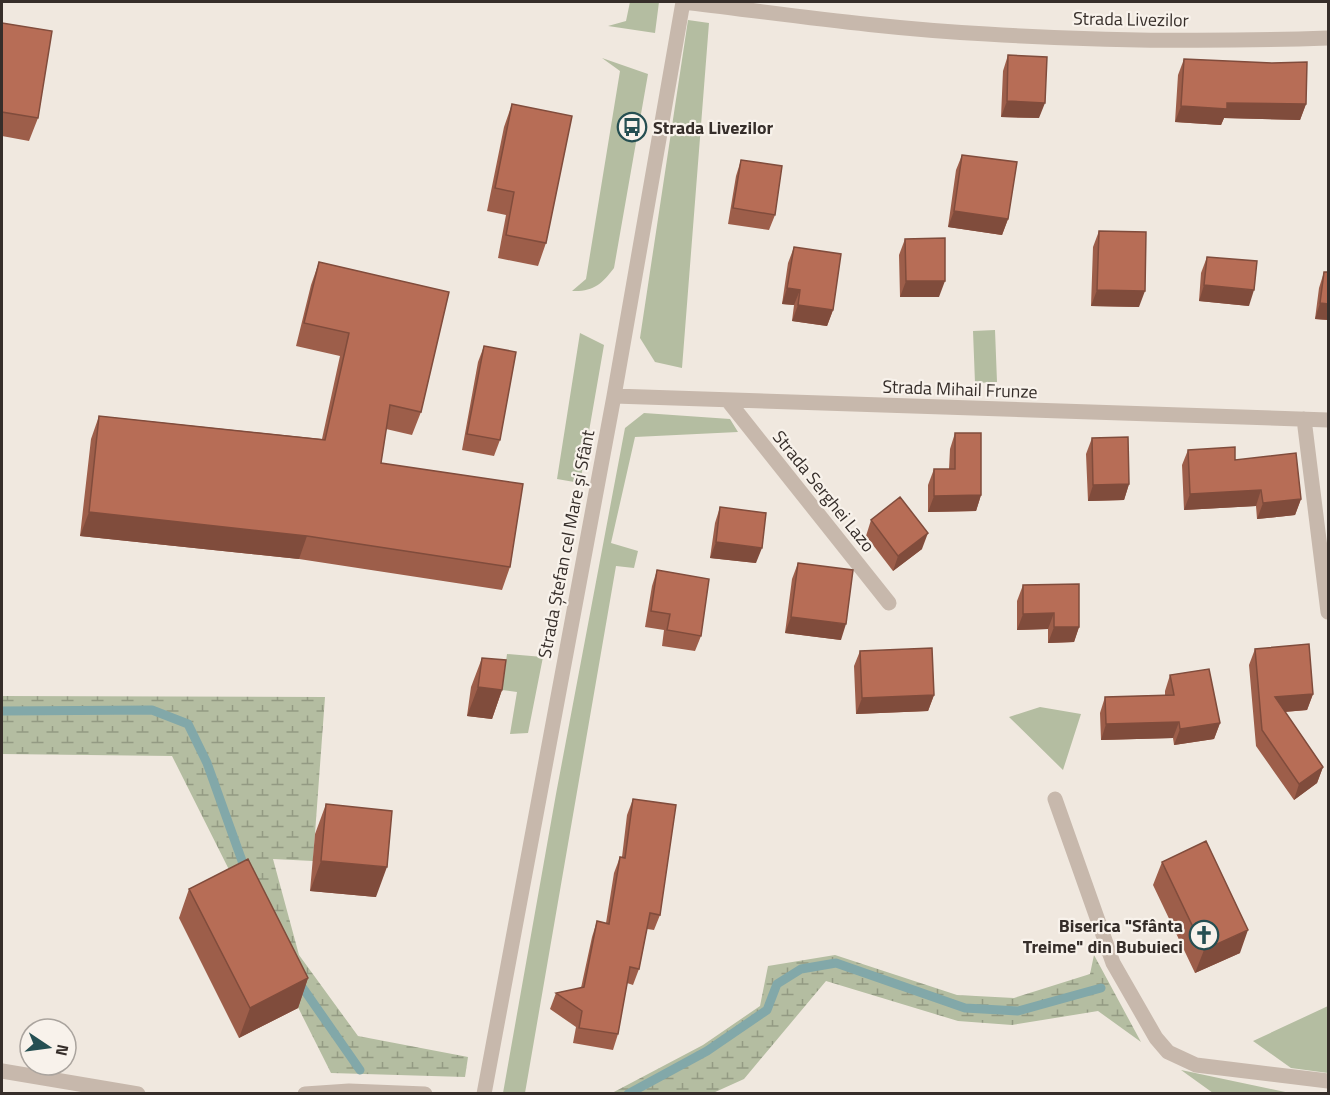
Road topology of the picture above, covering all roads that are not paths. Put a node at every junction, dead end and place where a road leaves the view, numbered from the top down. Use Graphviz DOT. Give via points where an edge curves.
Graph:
graph roads {
  1 [pos="683,2"];
  2 [pos="1329,38"];
  3 [pos="614,396"];
  4 [pos="729,402"];
  5 [pos="1304,419"];
  6 [pos="1329,420"];
  7 [pos="889,603"];
  8 [pos="1329,612"];
  9 [pos="1055,798"];
  10 [pos="2,1071"];
  11 [pos="1329,1081"];
  12 [pos="138,1094"];
  13 [pos="305,1094"];
  14 [pos="424,1094"];
  15 [pos="484,1094"];
  1 -- 2 [label="street, Strada Livezilor" via="860,24 986,34 1132,39"];
  1 -- 3 [label="street, Strada Ștefan cel Mare și Sfânt"];
  3 -- 4 [label="street, Strada Mihail Frunze"];
  3 -- 15 [label="street, Strada Ștefan cel Mare și Sfânt"];
  4 -- 5 [label="street, Strada Mihail Frunze"];
  4 -- 7 [label="street, Strada Serghei Lazo"];
  5 -- 6 [label="street, Strada Mihail Frunze"];
  5 -- 8 [label="street"];
  9 -- 11 [label="street" via="1113,963 1168,1052 1196,1065"];
  10 -- 12 [label="street"];
  13 -- 14 [label="street"];
}
